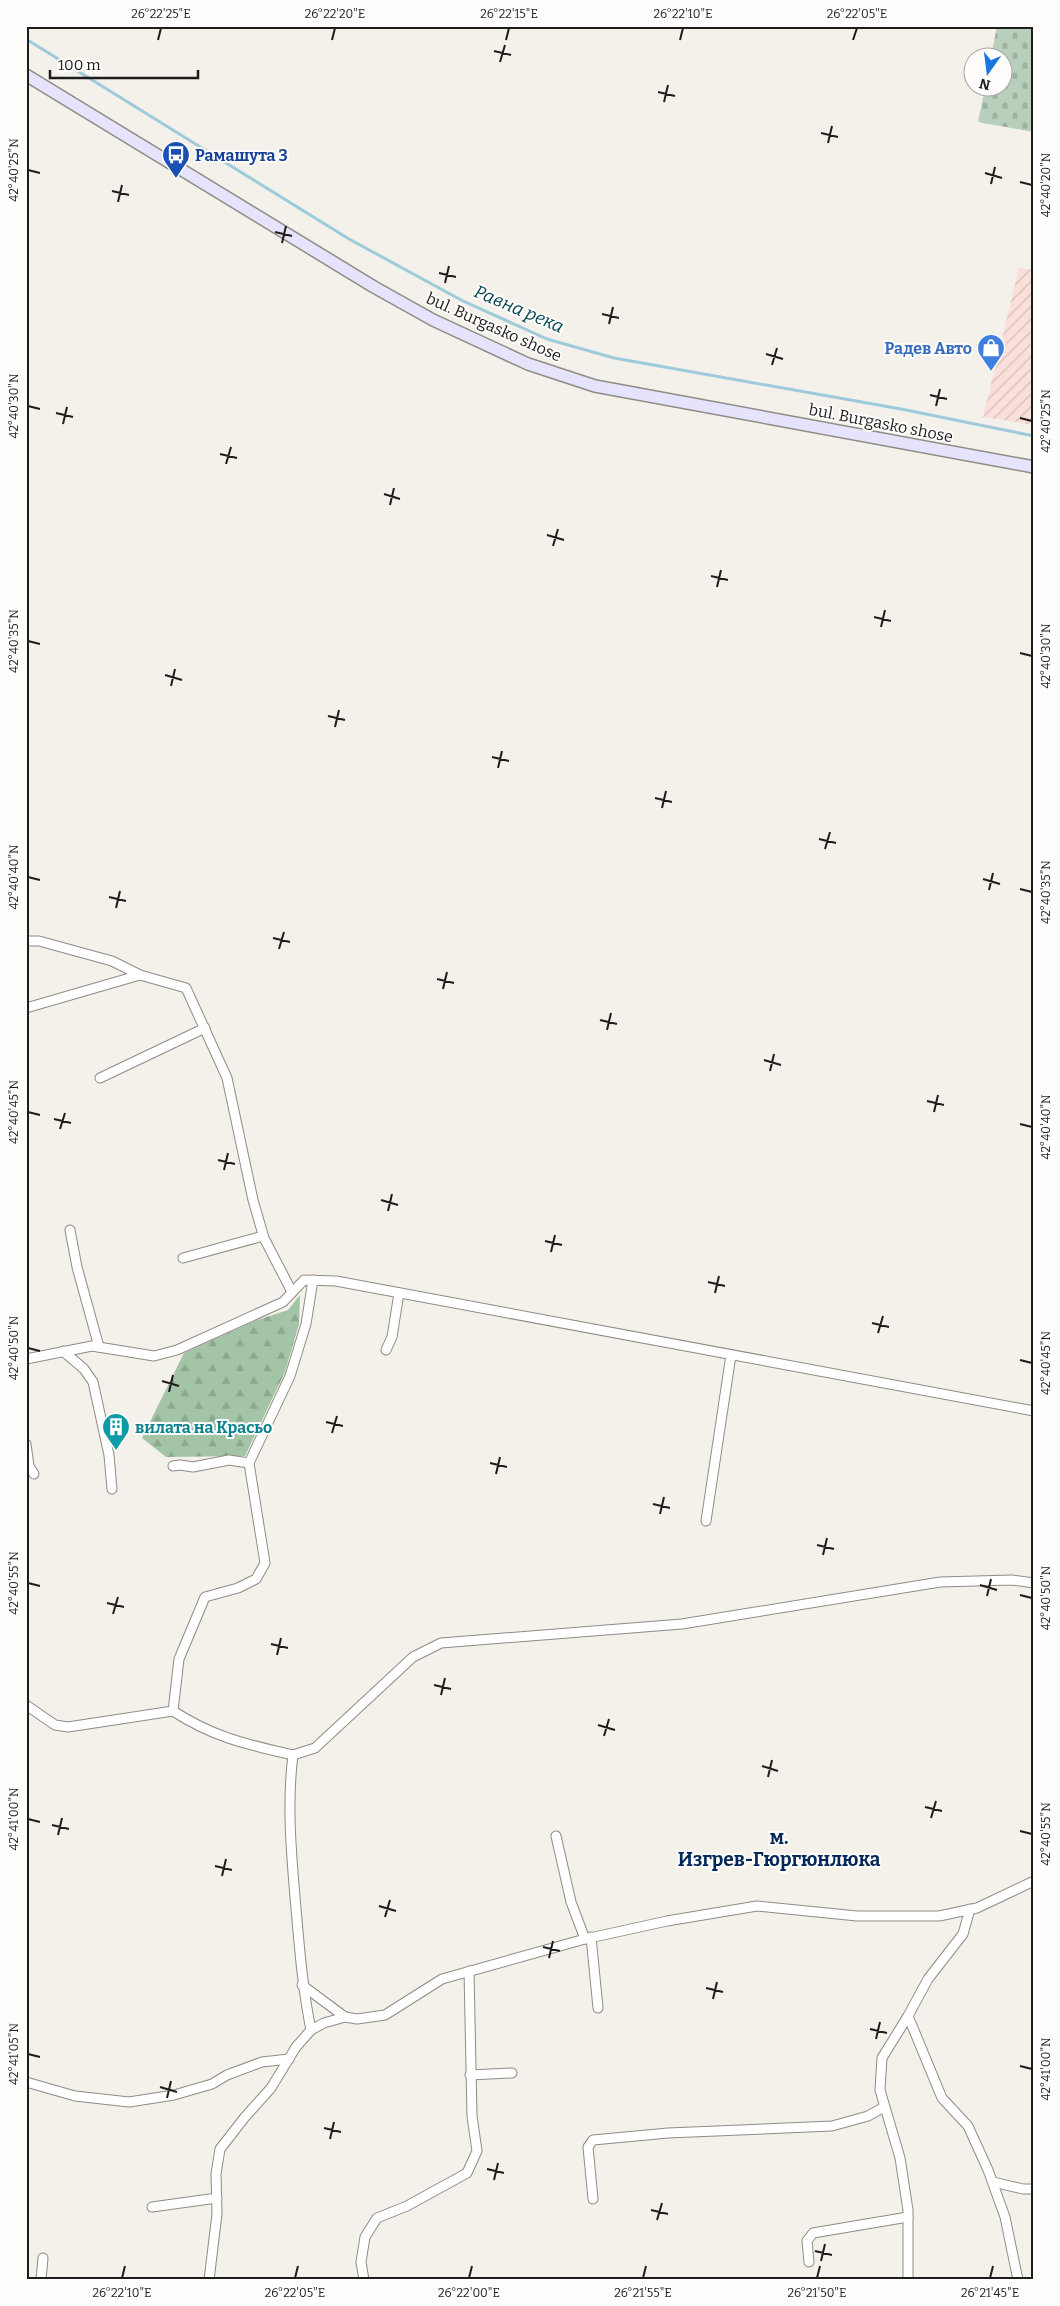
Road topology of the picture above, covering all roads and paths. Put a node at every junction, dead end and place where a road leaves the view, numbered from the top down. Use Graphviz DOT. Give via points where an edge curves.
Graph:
graph roads {
  1 [pos="26,75"];
  2 [pos="1034,467"];
  3 [pos="26,941"];
  4 [pos="140,975"];
  5 [pos="26,1008"];
  6 [pos="205,1028"];
  7 [pos="100,1078"];
  8 [pos="70,1230"];
  9 [pos="263,1236"];
  10 [pos="184,1258"];
  11 [pos="313,1280"];
  12 [pos="292,1292"];
  13 [pos="399,1293"];
  14 [pos="99,1348"];
  15 [pos="386,1350"];
  16 [pos="63,1351"];
  17 [pos="731,1355"];
  18 [pos="26,1358"];
  19 [pos="1034,1412"];
  20 [pos="26,1444"];
  21 [pos="249,1463"];
  22 [pos="173,1466"];
  23 [pos="34,1474"];
  24 [pos="112,1489"];
  25 [pos="706,1521"];
  26 [pos="1034,1583"];
  27 [pos="26,1705"];
  28 [pos="173,1711"];
  29 [pos="293,1755"];
  30 [pos="556,1836"];
  31 [pos="1034,1881"];
  32 [pos="970,1909"];
  33 [pos="588,1938"];
  34 [pos="469,1971"];
  35 [pos="302,1984"];
  36 [pos="598,2008"];
  37 [pos="345,2016"];
  38 [pos="908,2016"];
  39 [pos="311,2030"];
  40 [pos="290,2059"];
  41 [pos="512,2073"];
  42 [pos="470,2076"];
  43 [pos="26,2082"];
  44 [pos="884,2106"];
  45 [pos="993,2182"];
  46 [pos="1034,2189"];
  47 [pos="216,2198"];
  48 [pos="593,2199"];
  49 [pos="152,2207"];
  50 [pos="908,2216"];
  51 [pos="43,2258"];
  52 [pos="809,2262"];
  53 [pos="41,2280"];
  54 [pos="208,2280"];
  55 [pos="364,2280"];
  56 [pos="908,2280"];
  57 [pos="1018,2280"];
  1 -- 2 [label="main road, bul. Burgasko shose" via="374,287 433,320 528,364 595,386"];
  3 -- 4 [label="street" via="39,941 112,961"];
  4 -- 5 [label="street"];
  4 -- 6 [label="street" via="186,988"];
  6 -- 7 [label="street"];
  6 -- 9 [label="street" via="227,1078"];
  8 -- 14 [label="street"];
  9 -- 10 [label="street"];
  9 -- 12 [label="street"];
  11 -- 12 [label="street" via="304,1280"];
  11 -- 13 [label="street"];
  11 -- 21 [label="street" via="306,1324 290,1376"];
  12 -- 14 [label="street" via="283,1302 178,1350 154,1356"];
  13 -- 15 [label="street" via="392,1337"];
  13 -- 17 [label="street"];
  14 -- 16 [label="street" via="92,1346"];
  16 -- 18 [label="street"];
  16 -- 24 [label="street" via="84,1369 93,1382 109,1455"];
  17 -- 19 [label="street"];
  17 -- 25 [label="street"];
  20 -- 23 [label="street" via="29,1466"];
  21 -- 22 [label="street" via="229,1460 193,1467"];
  21 -- 28 [label="street" via="265,1563 256,1579 205,1597 179,1659"];
  26 -- 29 [label="street" via="1012,1580 940,1582 682,1624 441,1643 413,1657 316,1748"];
  27 -- 28 [label="street" via="55,1725 68,1727"];
  28 -- 29 [label="street" via="196,1726 232,1741"];
  29 -- 35 [label="street" via="290,1782 293,1868"];
  30 -- 33 [label="street" via="571,1902"];
  31 -- 32 [label="street"];
  32 -- 33 [label="street" via="939,1916 857,1916 757,1906"];
  32 -- 38 [label="street" via="963,1934 928,1979"];
  33 -- 34 [label="street"];
  33 -- 36 [label="street"];
  34 -- 37 [label="street" via="442,1979 385,2015 357,2019"];
  34 -- 42 [label="street"];
  35 -- 37 [label="street"];
  35 -- 39 [label="street"];
  37 -- 39 [label="street"];
  38 -- 44 [label="street" via="882,2058 880,2090"];
  38 -- 45 [label="street" via="942,2098 968,2126"];
  39 -- 40 [label="street"];
  40 -- 43 [label="street" via="262,2062 212,2084 174,2095 130,2102 75,2096"];
  40 -- 47 [label="street" via="271,2088 220,2149"];
  41 -- 42 [label="street"];
  42 -- 55 [label="street" via="477,2151 467,2173 407,2206 377,2218 365,2237 361,2262"];
  44 -- 48 [label="street" via="868,2116 832,2126 668,2133 593,2140 588,2147"];
  44 -- 50 [label="street" via="900,2158"];
  45 -- 46 [label="street"];
  45 -- 57 [label="street" via="1005,2217"];
  47 -- 49 [label="street"];
  47 -- 54 [label="street" via="217,2214"];
  50 -- 52 [label="street" via="813,2233 807,2241"];
  50 -- 56 [label="street"];
  51 -- 53 [label="street"];
}
